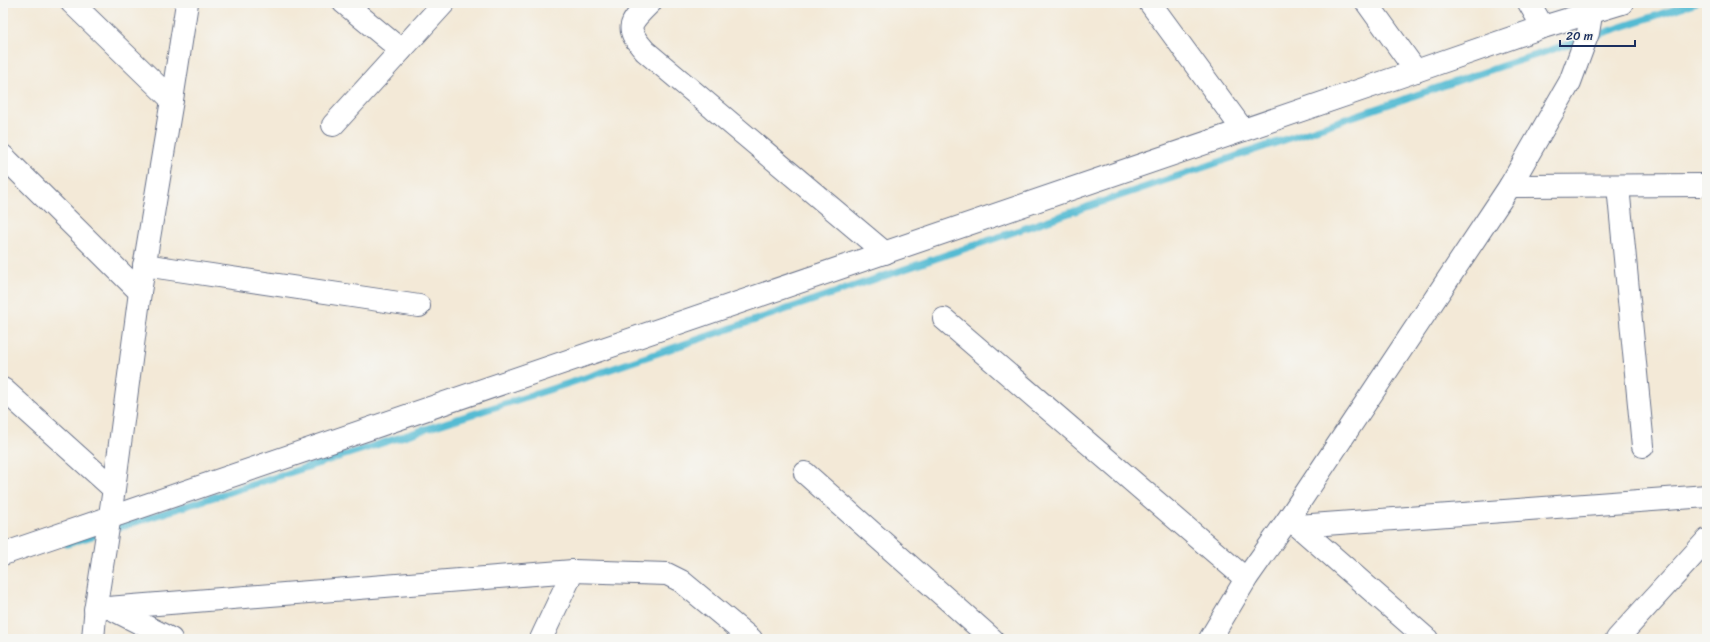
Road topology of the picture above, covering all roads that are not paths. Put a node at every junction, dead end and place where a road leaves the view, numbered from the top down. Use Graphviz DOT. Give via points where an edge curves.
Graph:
graph roads {
  1 [pos="72,3"];
  2 [pos="187,3"];
  3 [pos="344,3"];
  4 [pos="444,3"];
  5 [pos="650,3"];
  6 [pos="1150,3"];
  7 [pos="1367,3"];
  8 [pos="1530,3"];
  9 [pos="1622,3"];
  10 [pos="1591,16"];
  11 [pos="1543,27"];
  12 [pos="401,50"];
  13 [pos="1416,71"];
  14 [pos="172,100"];
  15 [pos="333,125"];
  16 [pos="1243,130"];
  17 [pos="3,156"];
  18 [pos="1707,185"];
  19 [pos="1510,186"];
  20 [pos="1618,186"];
  21 [pos="885,253"];
  22 [pos="144,265"];
  23 [pos="140,292"];
  24 [pos="419,306"];
  25 [pos="944,319"];
  26 [pos="3,389"];
  27 [pos="1643,446"];
  28 [pos="805,473"];
  29 [pos="114,489"];
  30 [pos="1707,496"];
  31 [pos="109,522"];
  32 [pos="1294,522"];
  33 [pos="1707,540"];
  34 [pos="3,554"];
  35 [pos="573,571"];
  36 [pos="1246,579"];
  37 [pos="102,609"];
  38 [pos="93,639"];
  39 [pos="171,639"];
  40 [pos="541,639"];
  41 [pos="750,639"];
  42 [pos="992,639"];
  43 [pos="1210,639"];
  44 [pos="1427,639"];
  45 [pos="1616,639"];
  1 -- 14 [label="street"];
  2 -- 14 [label="street"];
  3 -- 12 [label="street"];
  4 -- 12 [label="street"];
  5 -- 21 [label="street" via="637,16 631,27 632,35 645,51"];
  6 -- 16 [label="street"];
  7 -- 13 [label="street"];
  8 -- 11 [label="street"];
  9 -- 10 [label="street"];
  10 -- 11 [label="street"];
  10 -- 19 [label="street" via="1570,82"];
  11 -- 13 [label="street"];
  12 -- 15 [label="street"];
  13 -- 16 [label="street"];
  14 -- 22 [label="street"];
  16 -- 21 [label="street"];
  17 -- 23 [label="street"];
  18 -- 20 [label="street"];
  19 -- 20 [label="street"];
  19 -- 32 [label="street"];
  20 -- 27 [label="street"];
  21 -- 31 [label="street"];
  22 -- 23 [label="street"];
  22 -- 24 [label="street"];
  23 -- 29 [label="street"];
  25 -- 36 [label="street"];
  26 -- 29 [label="street"];
  28 -- 42 [label="street"];
  29 -- 31 [label="street"];
  30 -- 32 [label="street"];
  31 -- 34 [label="street"];
  31 -- 37 [label="street" via="103,563"];
  32 -- 36 [label="street"];
  32 -- 44 [label="street"];
  33 -- 45 [label="street"];
  35 -- 37 [label="street"];
  35 -- 40 [label="street"];
  35 -- 41 [label="street" via="667,574 681,581"];
  36 -- 43 [label="street"];
  37 -- 38 [label="street"];
  37 -- 39 [label="street"];
}
